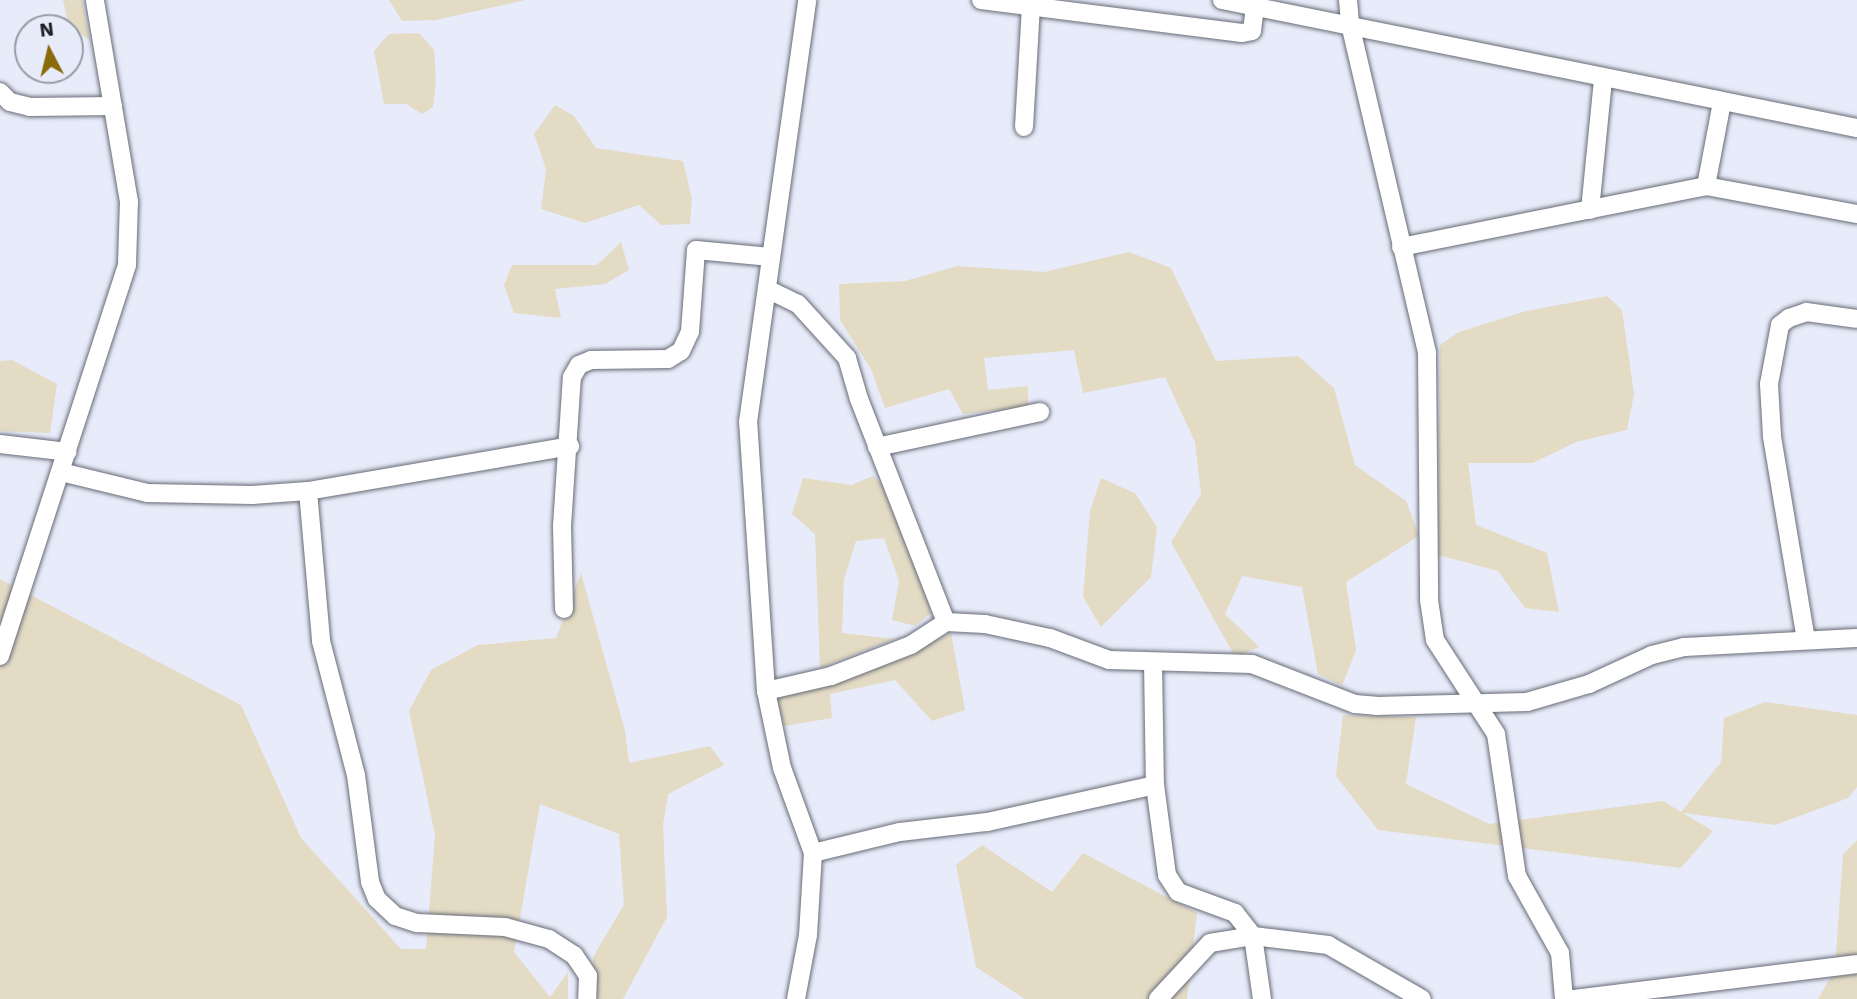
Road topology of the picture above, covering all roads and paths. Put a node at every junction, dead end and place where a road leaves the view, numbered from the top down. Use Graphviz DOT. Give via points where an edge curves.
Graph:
graph roads {
  1 [pos="94,0"];
  2 [pos="807,0"];
  3 [pos="981,0"];
  4 [pos="1222,0"];
  5 [pos="1348,0"];
  6 [pos="1255,6"];
  7 [pos="1031,7"];
  8 [pos="1350,24"];
  9 [pos="1603,79"];
  10 [pos="0,92"];
  11 [pos="1722,102"];
  12 [pos="113,106"];
  13 [pos="1024,127"];
  14 [pos="1857,128"];
  15 [pos="1706,186"];
  16 [pos="1590,210"];
  17 [pos="1857,214"];
  18 [pos="1401,247"];
  19 [pos="771,257"];
  20 [pos="766,289"];
  21 [pos="1857,319"];
  22 [pos="1041,412"];
  23 [pos="0,444"];
  24 [pos="570,446"];
  25 [pos="877,447"];
  26 [pos="68,452"];
  27 [pos="61,472"];
  28 [pos="308,491"];
  29 [pos="564,609"];
  30 [pos="946,622"];
  31 [pos="1857,638"];
  32 [pos="1806,640"];
  33 [pos="0,656"];
  34 [pos="1153,662"];
  35 [pos="766,691"];
  36 [pos="1479,703"];
  37 [pos="1155,785"];
  38 [pos="813,853"];
  39 [pos="1253,936"];
  40 [pos="1857,964"];
  41 [pos="587,999"];
  42 [pos="796,999"];
  43 [pos="1158,999"];
  44 [pos="1262,999"];
  45 [pos="1422,999"];
  46 [pos="1564,999"];
  47 [pos="1573,999"];
  1 -- 12 [label="street"];
  2 -- 19 [label="street"];
  3 -- 7 [label="street"];
  4 -- 6 [label="street"];
  5 -- 8 [label="street"];
  6 -- 7 [label="street" via="1252,31 1242,33"];
  6 -- 8 [label="street"];
  7 -- 13 [label="street"];
  8 -- 9 [label="street"];
  8 -- 18 [label="street"];
  9 -- 11 [label="street"];
  9 -- 16 [label="street"];
  10 -- 12 [label="street" via="10,102 30,107"];
  11 -- 14 [label="street"];
  11 -- 15 [label="street"];
  12 -- 26 [label="street" via="129,202 127,264"];
  15 -- 16 [label="street"];
  15 -- 17 [label="street"];
  16 -- 18 [label="street"];
  18 -- 36 [label="street" via="1427,353 1429,600 1435,640"];
  19 -- 20 [label="street"];
  19 -- 24 [label="street" via="696,250 690,332 681,351 668,359 591,360 579,365 572,377"];
  20 -- 25 [label="street" via="798,304 825,328 848,358"];
  20 -- 35 [label="street" via="748,422"];
  21 -- 32 [label="street" via="1806,312 1789,318 1780,325 1769,384 1772,436"];
  22 -- 25 [label="street"];
  23 -- 26 [label="street"];
  24 -- 28 [label="street"];
  24 -- 29 [label="street" via="562,526"];
  25 -- 30 [label="street"];
  26 -- 27 [label="street"];
  27 -- 28 [label="street" via="147,494"];
  27 -- 33 [label="street"];
  28 -- 41 [label="street" via="321,641 356,775 370,882 377,899 395,916 417,923 505,927 549,939 574,955 588,976"];
  30 -- 34 [label="street" via="985,624 1050,638 1109,660"];
  30 -- 35 [label="street" via="911,645 831,676"];
  31 -- 32 [label="street"];
  32 -- 36 [label="street" via="1684,647 1652,655 1590,684 1527,702"];
  34 -- 36 [label="street" via="1251,664 1355,704"];
  34 -- 37 [label="street"];
  35 -- 38 [label="street" via="782,768"];
  36 -- 46 [label="street" via="1496,734 1517,876 1560,953"];
  37 -- 38 [label="street" via="987,822 900,832"];
  37 -- 39 [label="street" via="1167,875 1178,892 1235,913"];
  38 -- 42 [label="street" via="808,935"];
  39 -- 43 [label="street" via="1210,943"];
  39 -- 44 [label="street"];
  39 -- 45 [label="street" via="1328,945"];
  40 -- 47 [label="street"];
}
